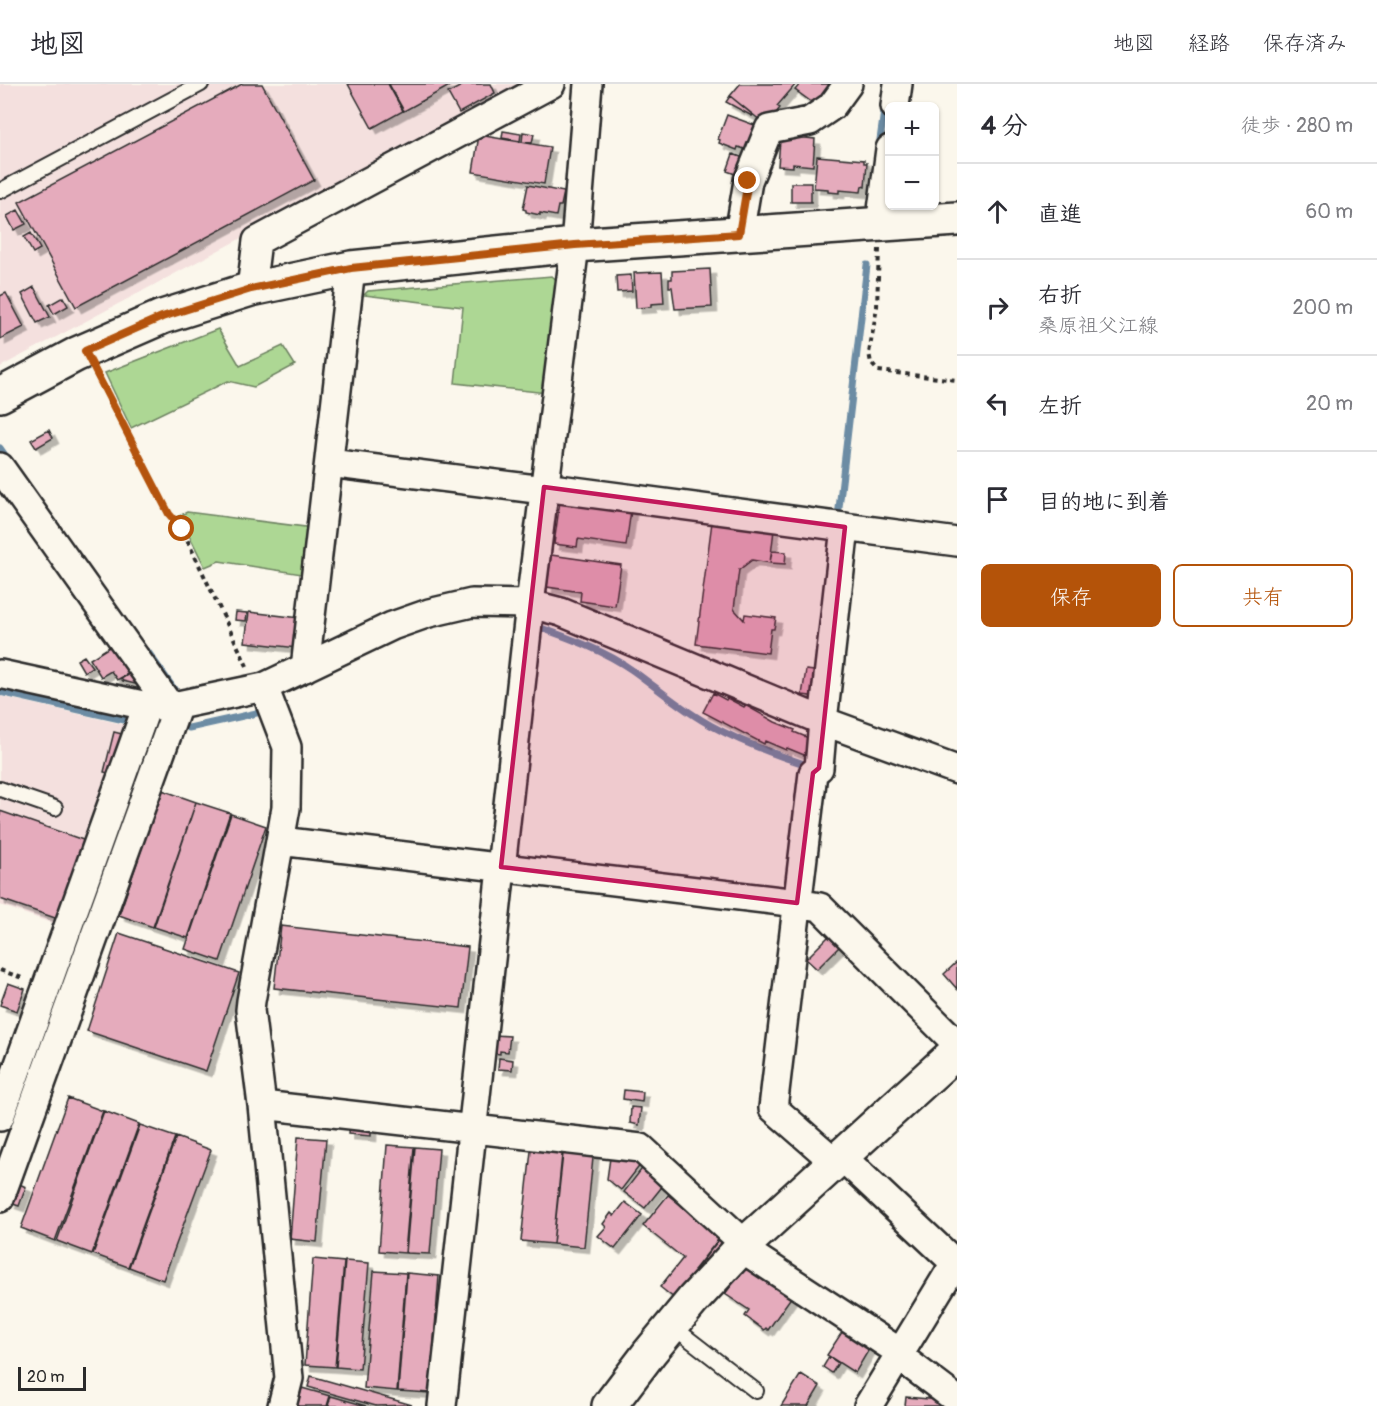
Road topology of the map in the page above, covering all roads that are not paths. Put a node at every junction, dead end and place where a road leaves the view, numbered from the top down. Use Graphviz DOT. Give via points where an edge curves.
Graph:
graph roads {
  1 [pos="201,84"];
  2 [pos="551,84"];
  3 [pos="588,84"];
  4 [pos="848,84"];
  5 [pos="898,84"];
  6 [pos="896,102"];
  7 [pos="889,156"];
  8 [pos="0,191"];
  9 [pos="957,219"];
  10 [pos="880,225"];
  11 [pos="739,234"];
  12 [pos="575,245"];
  13 [pos="351,268"];
  14 [pos="251,289"];
  15 [pos="0,395"];
  16 [pos="329,463"];
  17 [pos="0,467"];
  18 [pos="544,488"];
  19 [pos="845,527"];
  20 [pos="957,542"];
  21 [pos="530,604"];
  22 [pos="305,668"];
  23 [pos="0,674"];
  24 [pos="261,688"];
  25 [pos="165,706"];
  26 [pos="823,721"];
  27 [pos="957,770"];
  28 [pos="0,789"];
  29 [pos="55,808"];
  30 [pos="280,840"];
  31 [pos="501,867"];
  32 [pos="797,903"];
  33 [pos="957,1044"];
  34 [pos="957,1052"];
  35 [pos="262,1105"];
  36 [pos="0,1117"];
  37 [pos="472,1129"];
  38 [pos="838,1159"];
  39 [pos="0,1198"];
  40 [pos="743,1246"];
  41 [pos="672,1326"];
  42 [pos="900,1355"];
  43 [pos="756,1391"];
  44 [pos="957,1400"];
  45 [pos="282,1406"];
  46 [pos="442,1406"];
  47 [pos="609,1406"];
  48 [pos="868,1406"];
  1 -- 8 [label="lane"];
  2 -- 14 [label="street" via="257,241"];
  3 -- 12 [label="street"];
  4 -- 11 [label="street" via="832,106 810,121 769,129 748,181"];
  5 -- 6 [label="street"];
  7 -- 10 [label="street"];
  9 -- 10 [label="main road"];
  10 -- 11 [label="main road"];
  11 -- 12 [label="main road"];
  12 -- 13 [label="main road"];
  12 -- 18 [label="street"];
  13 -- 14 [label="main road"];
  13 -- 16 [label="street"];
  14 -- 15 [label="main road" via="162,317"];
  16 -- 18 [label="street"];
  16 -- 22 [label="street"];
  17 -- 25 [label="street"];
  18 -- 19 [label="street"];
  18 -- 21 [label="street"];
  19 -- 20 [label="street"];
  19 -- 26 [label="street"];
  21 -- 22 [label="street" via="471,603 429,613 392,626"];
  21 -- 26 [label="street" via="561,612"];
  21 -- 31 [label="street"];
  22 -- 24 [label="street"];
  23 -- 25 [label="street"];
  24 -- 25 [label="street"];
  24 -- 30 [label="street" via="287,747 286,808"];
  25 -- 36 [label="street"];
  25 -- 39 [label="street"];
  26 -- 27 [label="street"];
  26 -- 32 [label="street"];
  28 -- 29 [label="lane"];
  30 -- 31 [label="street"];
  30 -- 35 [label="street" via="250,1001"];
  31 -- 32 [label="street"];
  31 -- 37 [label="street"];
  32 -- 33 [label="street" via="820,907"];
  32 -- 38 [label="street" via="773,1108"];
  34 -- 38 [label="main road"];
  35 -- 37 [label="street"];
  35 -- 45 [label="street" via="290,1378"];
  37 -- 40 [label="street" via="641,1148"];
  37 -- 46 [label="street"];
  38 -- 40 [label="main road"];
  38 -- 42 [label="street" via="955,1263"];
  40 -- 41 [label="main road"];
  40 -- 42 [label="street"];
  41 -- 43 [label="lane"];
  41 -- 47 [label="main road"];
  42 -- 44 [label="street"];
  42 -- 48 [label="street"];
}
